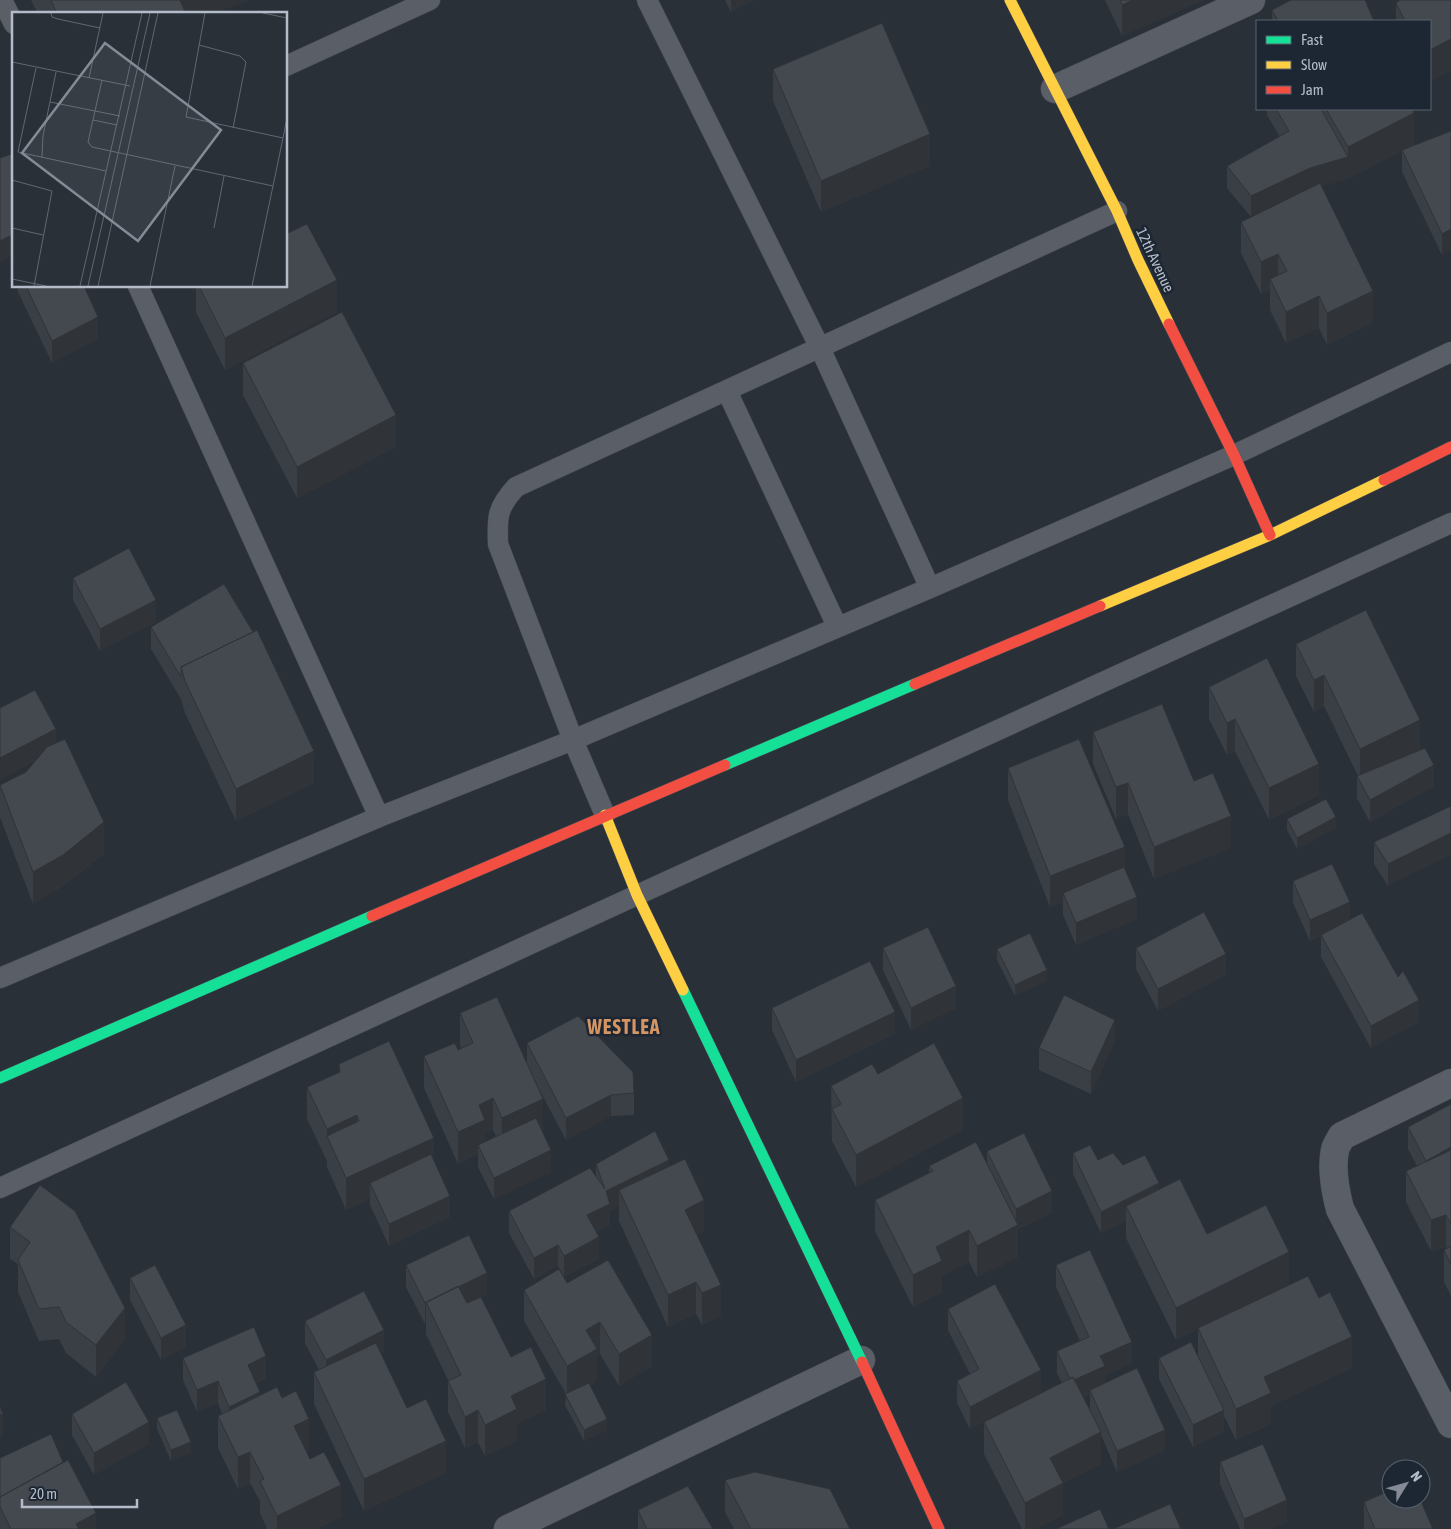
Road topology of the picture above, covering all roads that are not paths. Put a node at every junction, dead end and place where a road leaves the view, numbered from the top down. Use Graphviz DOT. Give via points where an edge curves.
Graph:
graph roads {
  1 [pos="2,0"];
  2 [pos="430,0"];
  3 [pos="647,0"];
  4 [pos="1010,0"];
  5 [pos="1251,0"];
  6 [pos="12,20"];
  7 [pos="288,65"];
  8 [pos="1055,89"];
  9 [pos="1117,211"];
  10 [pos="139,288"];
  11 [pos="820,348"];
  12 [pos="1451,352"];
  13 [pos="727,390"];
  14 [pos="1451,447"];
  15 [pos="1234,455"];
  16 [pos="1451,523"];
  17 [pos="1270,535"];
  18 [pos="930,588"];
  19 [pos="837,626"];
  20 [pos="573,740"];
  21 [pos="605,815"];
  22 [pos="379,817"];
  23 [pos="637,895"];
  24 [pos="0,978"];
  25 [pos="0,1078"];
  26 [pos="1451,1083"];
  27 [pos="0,1188"];
  28 [pos="861,1360"];
  29 [pos="1451,1424"];
  30 [pos="508,1529"];
  31 [pos="939,1529"];
  1 -- 6 [label="lane"];
  2 -- 7 [label="lane"];
  3 -- 11 [label="lane"];
  4 -- 8 [label="street, 12th Avenue"];
  5 -- 8 [label="street"];
  8 -- 9 [label="street, 12th Avenue"];
  9 -- 11 [label="lane"];
  9 -- 15 [label="street, 12th Avenue"];
  10 -- 22 [label="lane"];
  11 -- 13 [label="lane"];
  11 -- 18 [label="lane"];
  12 -- 15 [label="lane"];
  13 -- 19 [label="lane"];
  13 -- 20 [label="lane" via="516,486 503,502 497,521 498,544"];
  14 -- 17 [label="street"];
  15 -- 17 [label="street, 12th Avenue"];
  15 -- 18 [label="lane"];
  16 -- 23 [label="lane"];
  17 -- 21 [label="street"];
  18 -- 19 [label="lane"];
  19 -- 20 [label="lane"];
  20 -- 21 [label="lane"];
  20 -- 22 [label="lane"];
  21 -- 23 [label="street"];
  21 -- 25 [label="street"];
  22 -- 24 [label="lane"];
  23 -- 27 [label="lane"];
  23 -- 28 [label="street"];
  26 -- 29 [label="street" via="1342,1136 1335,1148 1334,1169 1334,1188 1340,1209"];
  28 -- 30 [label="street"];
  28 -- 31 [label="street"];
}
